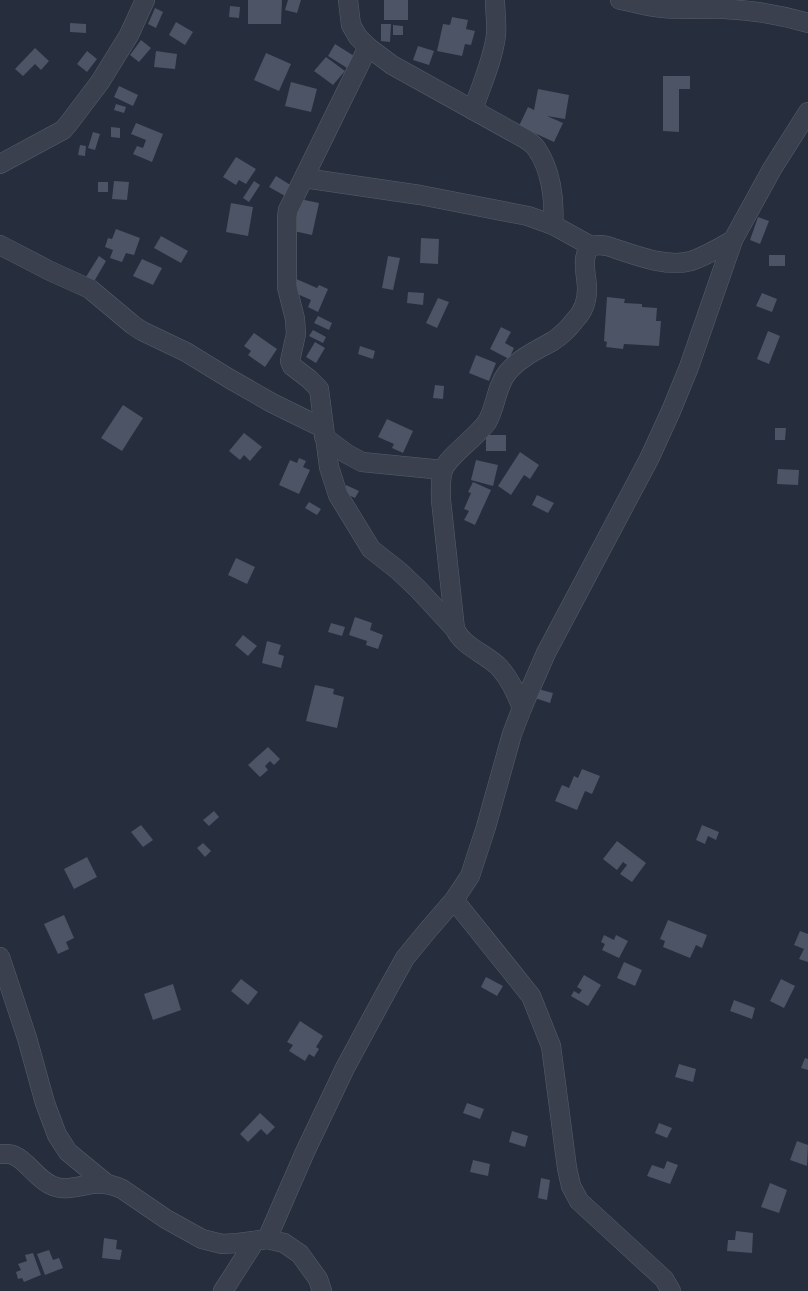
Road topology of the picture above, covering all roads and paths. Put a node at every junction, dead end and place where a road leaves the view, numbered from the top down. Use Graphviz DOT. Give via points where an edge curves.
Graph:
graph roads {
  1 [pos="145,0"];
  2 [pos="348,0"];
  3 [pos="495,0"];
  4 [pos="620,0"];
  5 [pos="808,23"];
  6 [pos="368,47"];
  7 [pos="473,110"];
  8 [pos="808,112"];
  9 [pos="0,164"];
  10 [pos="304,178"];
  11 [pos="553,225"];
  12 [pos="733,240"];
  13 [pos="0,244"];
  14 [pos="591,246"];
  15 [pos="324,432"];
  16 [pos="443,470"];
  17 [pos="455,628"];
  18 [pos="522,708"];
  19 [pos="454,900"];
  20 [pos="0,957"];
  21 [pos="0,1154"];
  22 [pos="107,1184"];
  23 [pos="261,1240"];
  24 [pos="223,1291"];
  25 [pos="322,1291"];
  26 [pos="671,1291"];
  1 -- 9 [label="street" via="130,36 69,124"];
  2 -- 6 [label="street" via="351,26"];
  3 -- 7 [label="street" via="494,42"];
  4 -- 5 [label="street" via="654,7 762,13"];
  6 -- 7 [label="street" via="392,65"];
  6 -- 10 [label="street"];
  7 -- 11 [label="street" via="536,148 549,176"];
  8 -- 12 [label="street"];
  10 -- 11 [label="street" via="508,211"];
  10 -- 15 [label="street" via="287,217 287,287 296,334 290,361 319,389"];
  11 -- 14 [label="street"];
  12 -- 14 [label="street" via="701,258 679,263 661,262 607,246"];
  12 -- 18 [label="street" via="671,411 546,653"];
  13 -- 15 [label="street" via="90,288 142,330"];
  14 -- 16 [label="street" via="585,258 587,290 581,313 562,334 518,362 506,374 487,422"];
  15 -- 16 [label="street" via="347,454 362,462"];
  15 -- 17 [label="street" via="333,481 366,542"];
  16 -- 17 [label="street" via="441,500"];
  17 -- 18 [label="street" via="462,640 506,675"];
  18 -- 19 [label="street" via="470,876"];
  19 -- 23 [label="street" via="405,958 345,1068"];
  19 -- 26 [label="street" via="531,996 538,1012 551,1046 571,1186 580,1201 664,1279"];
  20 -- 22 [label="street" via="56,1135 68,1152"];
  21 -- 22 [label="street" via="15,1155 34,1173 58,1188"];
  22 -- 23 [label="street" via="122,1189 202,1240 222,1244"];
  23 -- 24 [label="street"];
  23 -- 25 [label="street" via="284,1243 300,1254 318,1279"];
}
